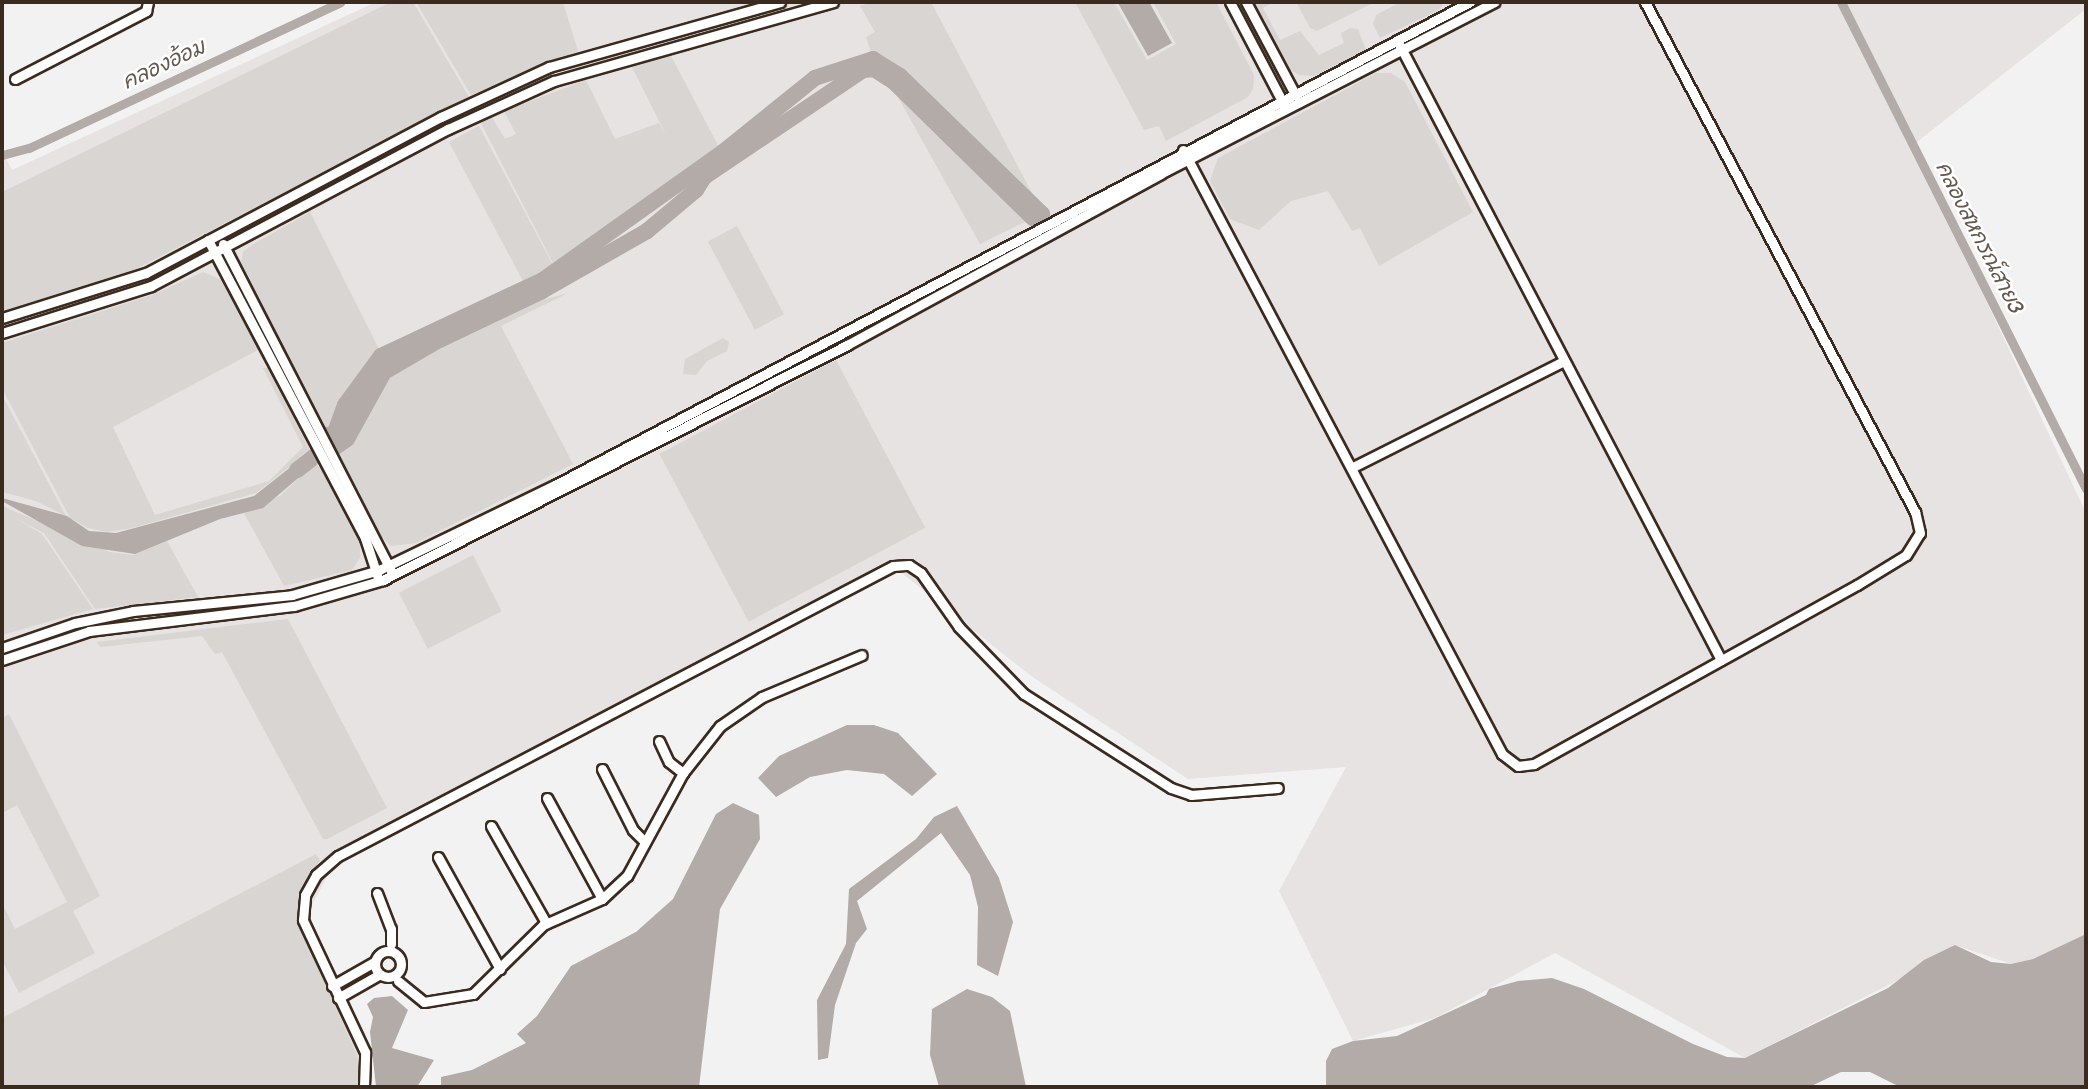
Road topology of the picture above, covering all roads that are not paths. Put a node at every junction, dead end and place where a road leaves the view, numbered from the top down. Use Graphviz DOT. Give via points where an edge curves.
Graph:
graph roads {
  1 [pos="148,2"];
  2 [pos="780,2"];
  3 [pos="833,2"];
  4 [pos="1230,2"];
  5 [pos="1246,2"];
  6 [pos="1471,2"];
  7 [pos="1494,2"];
  8 [pos="1645,2"];
  9 [pos="1397,40"];
  10 [pos="1402,50"];
  11 [pos="15,79"];
  12 [pos="1295,93"];
  13 [pos="1282,100"];
  14 [pos="1300,102"];
  15 [pos="1287,109"];
  16 [pos="1183,150"];
  17 [pos="1188,160"];
  18 [pos="218,234"];
  19 [pos="208,240"];
  20 [pos="225,247"];
  21 [pos="215,252"];
  22 [pos="2,318"];
  23 [pos="2,333"];
  24 [pos="1562,362"];
  25 [pos="315,434"];
  26 [pos="328,457"];
  27 [pos="1353,467"];
  28 [pos="389,565"];
  29 [pos="375,571"];
  30 [pos="394,575"];
  31 [pos="379,581"];
  32 [pos="2,648"];
  33 [pos="862,654"];
  34 [pos="2,660"];
  35 [pos="1721,660"];
  36 [pos="659,741"];
  37 [pos="602,769"];
  38 [pos="683,773"];
  39 [pos="1278,788"];
  40 [pos="547,799"];
  41 [pos="491,826"];
  42 [pos="644,841"];
  43 [pos="438,857"];
  44 [pos="377,893"];
  45 [pos="602,899"];
  46 [pos="546,923"];
  47 [pos="394,949"];
  48 [pos="374,962"];
  49 [pos="500,969"];
  50 [pos="400,970"];
  51 [pos="384,976"];
  52 [pos="398,981"];
  53 [pos="332,986"];
  54 [pos="338,998"];
  55 [pos="364,1087"];
  1 -- 11 [label="street" via="146,11"];
  2 -- 18 [label="street" via="538,72 441,117"];
  3 -- 20 [label="street" via="554,81 458,124"];
  4 -- 13 [label="street"];
  5 -- 12 [label="street"];
  6 -- 9 [label="street"];
  7 -- 10 [label="street"];
  8 -- 35 [label="street" via="1920,523 1917,539 1906,555"];
  9 -- 10 [label="street"];
  9 -- 12 [label="street"];
  10 -- 14 [label="street"];
  10 -- 24 [label="street"];
  12 -- 13 [label="street"];
  12 -- 14 [label="street"];
  13 -- 15 [label="street"];
  13 -- 16 [label="street"];
  14 -- 15 [label="street"];
  15 -- 17 [label="street"];
  16 -- 17 [label="street"];
  16 -- 28 [label="street" via="841,335"];
  17 -- 27 [label="street"];
  17 -- 30 [label="street" via="846,345"];
  18 -- 19 [label="street"];
  18 -- 20 [label="street"];
  19 -- 21 [label="street"];
  19 -- 22 [label="street" via="146,273"];
  20 -- 21 [label="street"];
  20 -- 25 [label="street"];
  21 -- 23 [label="street" via="151,286"];
  21 -- 25 [label="street"];
  24 -- 27 [label="street"];
  24 -- 35 [label="street"];
  25 -- 26 [label="street"];
  26 -- 28 [label="street"];
  26 -- 29 [label="street"];
  27 -- 35 [label="street" via="1510,762 1534,764"];
  28 -- 29 [label="street"];
  28 -- 30 [label="street"];
  29 -- 31 [label="street"];
  29 -- 32 [label="street" via="292,595 133,611 75,623"];
  30 -- 31 [label="street"];
  31 -- 34 [label="street" via="294,606 89,631"];
  33 -- 38 [label="street" via="762,697 720,726"];
  36 -- 38 [label="street" via="670,762"];
  37 -- 42 [label="street" via="633,830"];
  38 -- 42 [label="street"];
  39 -- 53 [label="street" via="1191,795 1171,788 1024,694 959,627 921,573 909,565 893,566 338,856 316,875 305,895 303,920"];
  40 -- 45 [label="street"];
  41 -- 46 [label="street"];
  42 -- 45 [label="street" via="627,876"];
  43 -- 49 [label="street"];
  44 -- 47 [label="street"];
  45 -- 46 [label="street"];
  46 -- 49 [label="street"];
  47 -- 48 [label="street" via="383,951"];
  47 -- 50 [label="street"];
  48 -- 51 [label="street"];
  48 -- 53 [label="street"];
  49 -- 52 [label="street" via="473,994 448,1001 424,1002"];
  50 -- 51 [label="street"];
  50 -- 52 [label="street"];
  51 -- 52 [label="street"];
  51 -- 54 [label="street"];
  53 -- 54 [label="street"];
  54 -- 55 [label="street" via="365,1052"];
}
